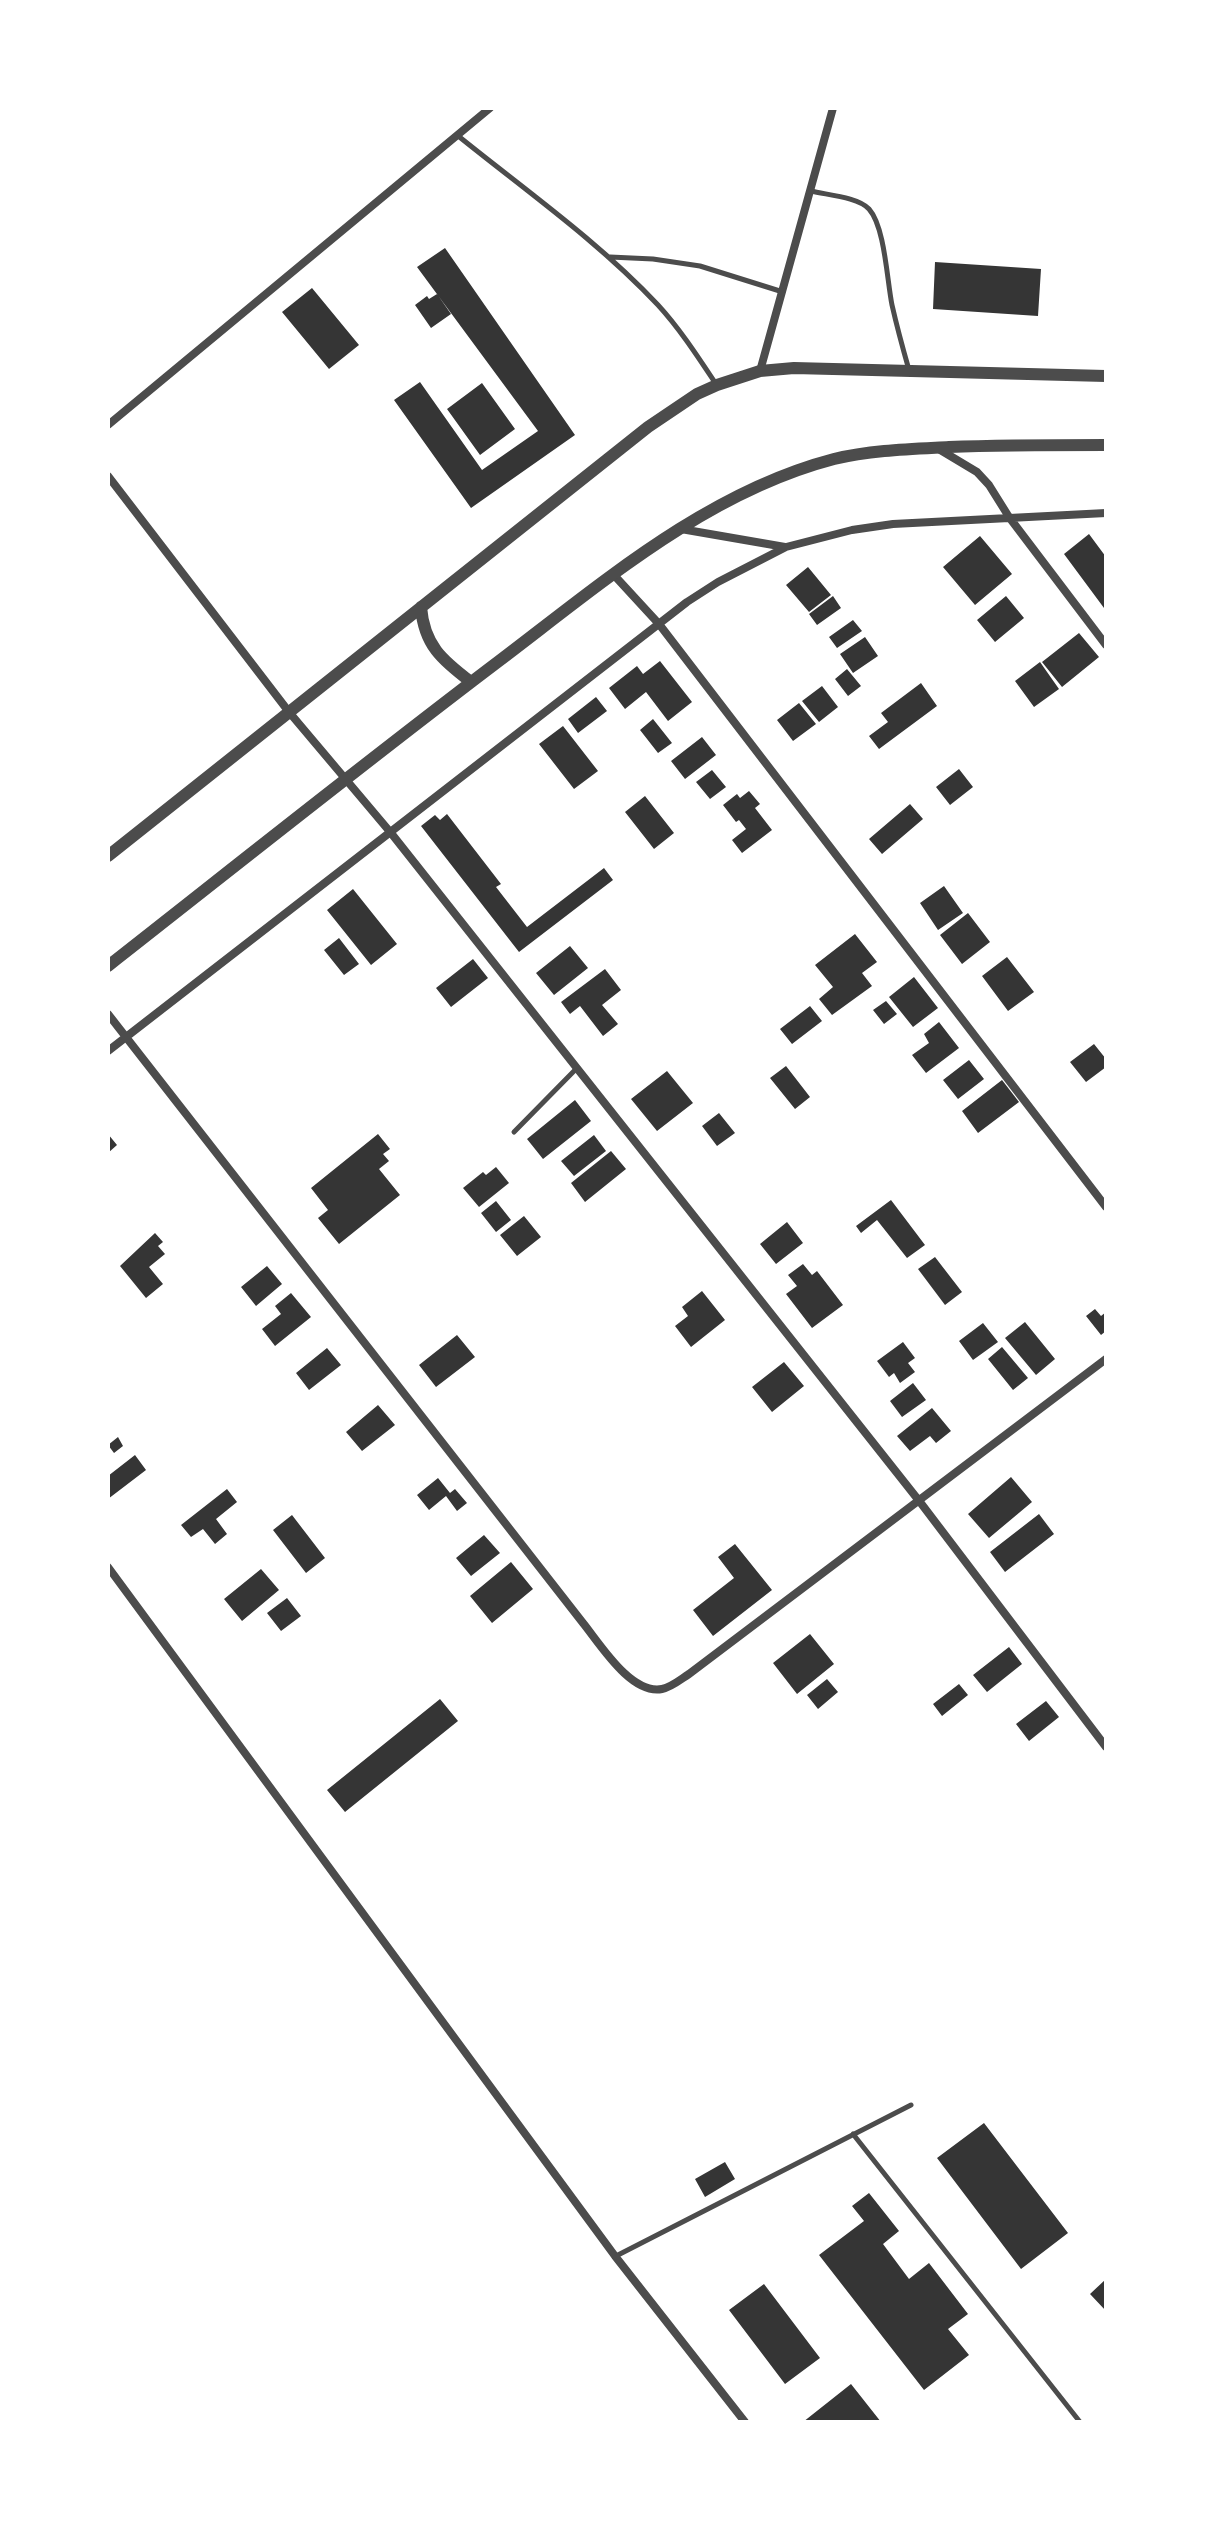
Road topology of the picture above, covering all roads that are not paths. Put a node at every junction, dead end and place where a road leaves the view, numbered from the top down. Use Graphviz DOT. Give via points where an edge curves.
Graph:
graph roads {
  1 [pos="490,108"];
  2 [pos="833,108"];
  3 [pos="457,135"];
  4 [pos="811,191"];
  5 [pos="609,257"];
  6 [pos="784,292"];
  7 [pos="760,371"];
  8 [pos="909,371"];
  9 [pos="1106,376"];
  10 [pos="717,385"];
  11 [pos="108,425"];
  12 [pos="1106,444"];
  13 [pos="937,448"];
  14 [pos="108,476"];
  15 [pos="1106,513"];
  16 [pos="1009,517"];
  17 [pos="681,529"];
  18 [pos="786,547"];
  19 [pos="613,574"];
  20 [pos="421,607"];
  21 [pos="659,624"];
  22 [pos="1106,645"];
  23 [pos="471,682"];
  24 [pos="289,712"];
  25 [pos="346,780"];
  26 [pos="391,833"];
  27 [pos="108,856"];
  28 [pos="108,966"];
  29 [pos="108,1014"];
  30 [pos="126,1037"];
  31 [pos="108,1051"];
  32 [pos="577,1068"];
  33 [pos="514,1132"];
  34 [pos="1106,1207"];
  35 [pos="1106,1359"];
  36 [pos="920,1502"];
  37 [pos="108,1567"];
  38 [pos="1106,1747"];
  39 [pos="911,2105"];
  40 [pos="853,2134"];
  41 [pos="615,2256"];
  42 [pos="745,2422"];
  43 [pos="1080,2422"];
  1 -- 3 [label="street"];
  2 -- 4 [label="street"];
  3 -- 5 [label="lane"];
  3 -- 11 [label="street"];
  4 -- 6 [label="street"];
  4 -- 8 [label="lane" via="856,202 873,215"];
  5 -- 6 [label="lane" via="689,264"];
  5 -- 10 [label="lane" via="667,316"];
  6 -- 7 [label="street"];
  7 -- 8 [label="street"];
  7 -- 10 [label="street"];
  8 -- 9 [label="street"];
  10 -- 20 [label="street" via="648,427"];
  12 -- 13 [label="street"];
  13 -- 16 [label="street" via="977,472"];
  13 -- 17 [label="street" via="835,459 787,474"];
  14 -- 24 [label="street"];
  15 -- 16 [label="street"];
  16 -- 18 [label="street" via="893,524"];
  16 -- 22 [label="street"];
  17 -- 18 [label="street"];
  17 -- 19 [label="street"];
  18 -- 21 [label="street" via="718,582"];
  19 -- 21 [label="street"];
  19 -- 23 [label="street"];
  20 -- 23 [label="street" via="431,645"];
  20 -- 24 [label="street"];
  21 -- 26 [label="street"];
  21 -- 34 [label="street"];
  23 -- 25 [label="street"];
  24 -- 25 [label="street"];
  24 -- 27 [label="street"];
  25 -- 26 [label="street"];
  25 -- 28 [label="street"];
  26 -- 30 [label="street"];
  26 -- 32 [label="street"];
  29 -- 30 [label="street"];
  30 -- 31 [label="street"];
  30 -- 36 [label="street" via="583,1623 639,1684 660,1689 678,1681"];
  32 -- 33 [label="lane"];
  32 -- 36 [label="street"];
  35 -- 36 [label="street"];
  36 -- 38 [label="street"];
  37 -- 41 [label="street"];
  39 -- 40 [label="lane"];
  40 -- 41 [label="lane"];
  40 -- 43 [label="lane"];
  41 -- 42 [label="street"];
}
